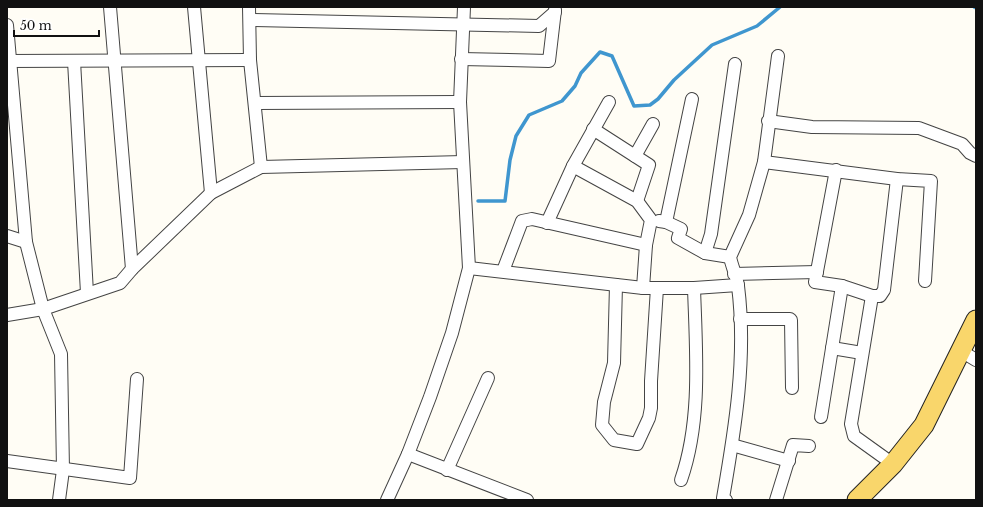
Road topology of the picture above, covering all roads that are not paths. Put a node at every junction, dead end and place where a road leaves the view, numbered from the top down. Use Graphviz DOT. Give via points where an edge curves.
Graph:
graph roads {
  1 [pos="110,7"];
  2 [pos="194,7"];
  3 [pos="248,7"];
  4 [pos="464,7"];
  5 [pos="555,9"];
  6 [pos="250,20"];
  7 [pos="462,24"];
  8 [pos="7,25"];
  9 [pos="778,56"];
  10 [pos="461,59"];
  11 [pos="250,60"];
  12 [pos="9,61"];
  13 [pos="74,61"];
  14 [pos="198,61"];
  15 [pos="115,62"];
  16 [pos="735,64"];
  17 [pos="692,99"];
  18 [pos="460,102"];
  19 [pos="609,102"];
  20 [pos="256,103"];
  21 [pos="768,121"];
  22 [pos="653,124"];
  23 [pos="592,129"];
  24 [pos="635,156"];
  25 [pos="976,156"];
  26 [pos="463,162"];
  27 [pos="764,162"];
  28 [pos="574,166"];
  29 [pos="261,167"];
  30 [pos="836,170"];
  31 [pos="897,179"];
  32 [pos="212,193"];
  33 [pos="637,201"];
  34 [pos="652,220"];
  35 [pos="666,222"];
  36 [pos="547,223"];
  37 [pos="7,236"];
  38 [pos="26,242"];
  39 [pos="646,245"];
  40 [pos="705,253"];
  41 [pos="730,257"];
  42 [pos="469,268"];
  43 [pos="132,269"];
  44 [pos="503,271"];
  45 [pos="816,272"];
  46 [pos="736,280"];
  47 [pos="925,281"];
  48 [pos="616,285"];
  49 [pos="842,286"];
  50 [pos="643,288"];
  51 [pos="657,288"];
  52 [pos="694,288"];
  53 [pos="87,293"];
  54 [pos="872,296"];
  55 [pos="43,310"];
  56 [pos="8,315"];
  57 [pos="740,319"];
  58 [pos="976,320"];
  59 [pos="832,348"];
  60 [pos="862,353"];
  61 [pos="968,356"];
  62 [pos="488,378"];
  63 [pos="137,379"];
  64 [pos="792,388"];
  65 [pos="821,417"];
  66 [pos="732,445"];
  67 [pos="809,446"];
  68 [pos="408,454"];
  69 [pos="7,460"];
  70 [pos="790,461"];
  71 [pos="893,464"];
  72 [pos="63,470"];
  73 [pos="447,470"];
  74 [pos="681,480"];
  75 [pos="59,500"];
  76 [pos="387,500"];
  77 [pos="527,500"];
  78 [pos="726,500"];
  79 [pos="776,500"];
  80 [pos="858,500"];
  1 -- 15 [label="street"];
  2 -- 14 [label="street"];
  3 -- 6 [label="street"];
  4 -- 7 [label="street"];
  5 -- 7 [label="street" via="539,26"];
  5 -- 10 [label="street" via="548,61"];
  6 -- 7 [label="street"];
  6 -- 11 [label="street"];
  7 -- 10 [label="street"];
  8 -- 12 [label="street"];
  9 -- 21 [label="street"];
  10 -- 18 [label="street"];
  11 -- 14 [label="street"];
  11 -- 20 [label="street"];
  12 -- 13 [label="street"];
  12 -- 38 [label="street"];
  13 -- 15 [label="street"];
  13 -- 53 [label="street"];
  14 -- 15 [label="street"];
  14 -- 32 [label="street"];
  15 -- 43 [label="street"];
  16 -- 40 [label="street" via="711,234"];
  17 -- 35 [label="street"];
  18 -- 20 [label="street"];
  18 -- 26 [label="street"];
  19 -- 23 [label="street"];
  20 -- 29 [label="street"];
  21 -- 25 [label="street" via="812,127 919,128 962,144"];
  21 -- 27 [label="street"];
  22 -- 24 [label="street"];
  23 -- 24 [label="street"];
  23 -- 28 [label="street"];
  24 -- 33 [label="street" via="649,165"];
  26 -- 29 [label="street"];
  26 -- 42 [label="street"];
  27 -- 30 [label="street"];
  27 -- 41 [label="street" via="749,215"];
  28 -- 33 [label="street"];
  28 -- 36 [label="street"];
  29 -- 32 [label="street"];
  30 -- 31 [label="street"];
  30 -- 45 [label="street"];
  31 -- 47 [label="street" via="929,180 931,183"];
  31 -- 54 [label="street" via="884,290 880,296"];
  32 -- 43 [label="street"];
  33 -- 34 [label="street"];
  34 -- 35 [label="street"];
  34 -- 39 [label="street"];
  35 -- 40 [label="street" via="681,229 678,238"];
  36 -- 39 [label="street"];
  36 -- 44 [label="street" via="532,219 522,220"];
  37 -- 38 [label="street"];
  38 -- 55 [label="street"];
  39 -- 50 [label="street"];
  40 -- 41 [label="street"];
  41 -- 46 [label="street"];
  42 -- 44 [label="street"];
  42 -- 68 [label="street" via="452,333"];
  43 -- 53 [label="street" via="120,283"];
  44 -- 48 [label="street"];
  45 -- 46 [label="street"];
  45 -- 49 [label="street" via="815,282"];
  46 -- 52 [label="street"];
  46 -- 57 [label="street"];
  48 -- 50 [label="street"];
  48 -- 51 [label="street" via="614,363 604,402 602,424 614,440 637,444 651,408"];
  49 -- 54 [label="street"];
  49 -- 59 [label="street"];
  50 -- 51 [label="street"];
  51 -- 52 [label="street"];
  52 -- 74 [label="street" via="694,417"];
  53 -- 55 [label="street"];
  54 -- 60 [label="street"];
  55 -- 56 [label="street"];
  55 -- 72 [label="street" via="61,354"];
  57 -- 64 [label="street" via="792,320"];
  57 -- 66 [label="street" via="739,388"];
  58 -- 61 [label="main road"];
  59 -- 60 [label="street"];
  59 -- 65 [label="street"];
  60 -- 71 [label="street" via="852,430 859,441"];
  61 -- 71 [label="main road" via="924,425"];
  62 -- 73 [label="street"];
  63 -- 72 [label="street" via="130,478"];
  66 -- 70 [label="street"];
  66 -- 78 [label="street" via="723,498"];
  67 -- 70 [label="street" via="793,445"];
  68 -- 73 [label="street"];
  68 -- 76 [label="street"];
  69 -- 72 [label="street"];
  70 -- 79 [label="street"];
  71 -- 80 [label="main road"];
  72 -- 75 [label="street"];
  73 -- 77 [label="street"];
}
